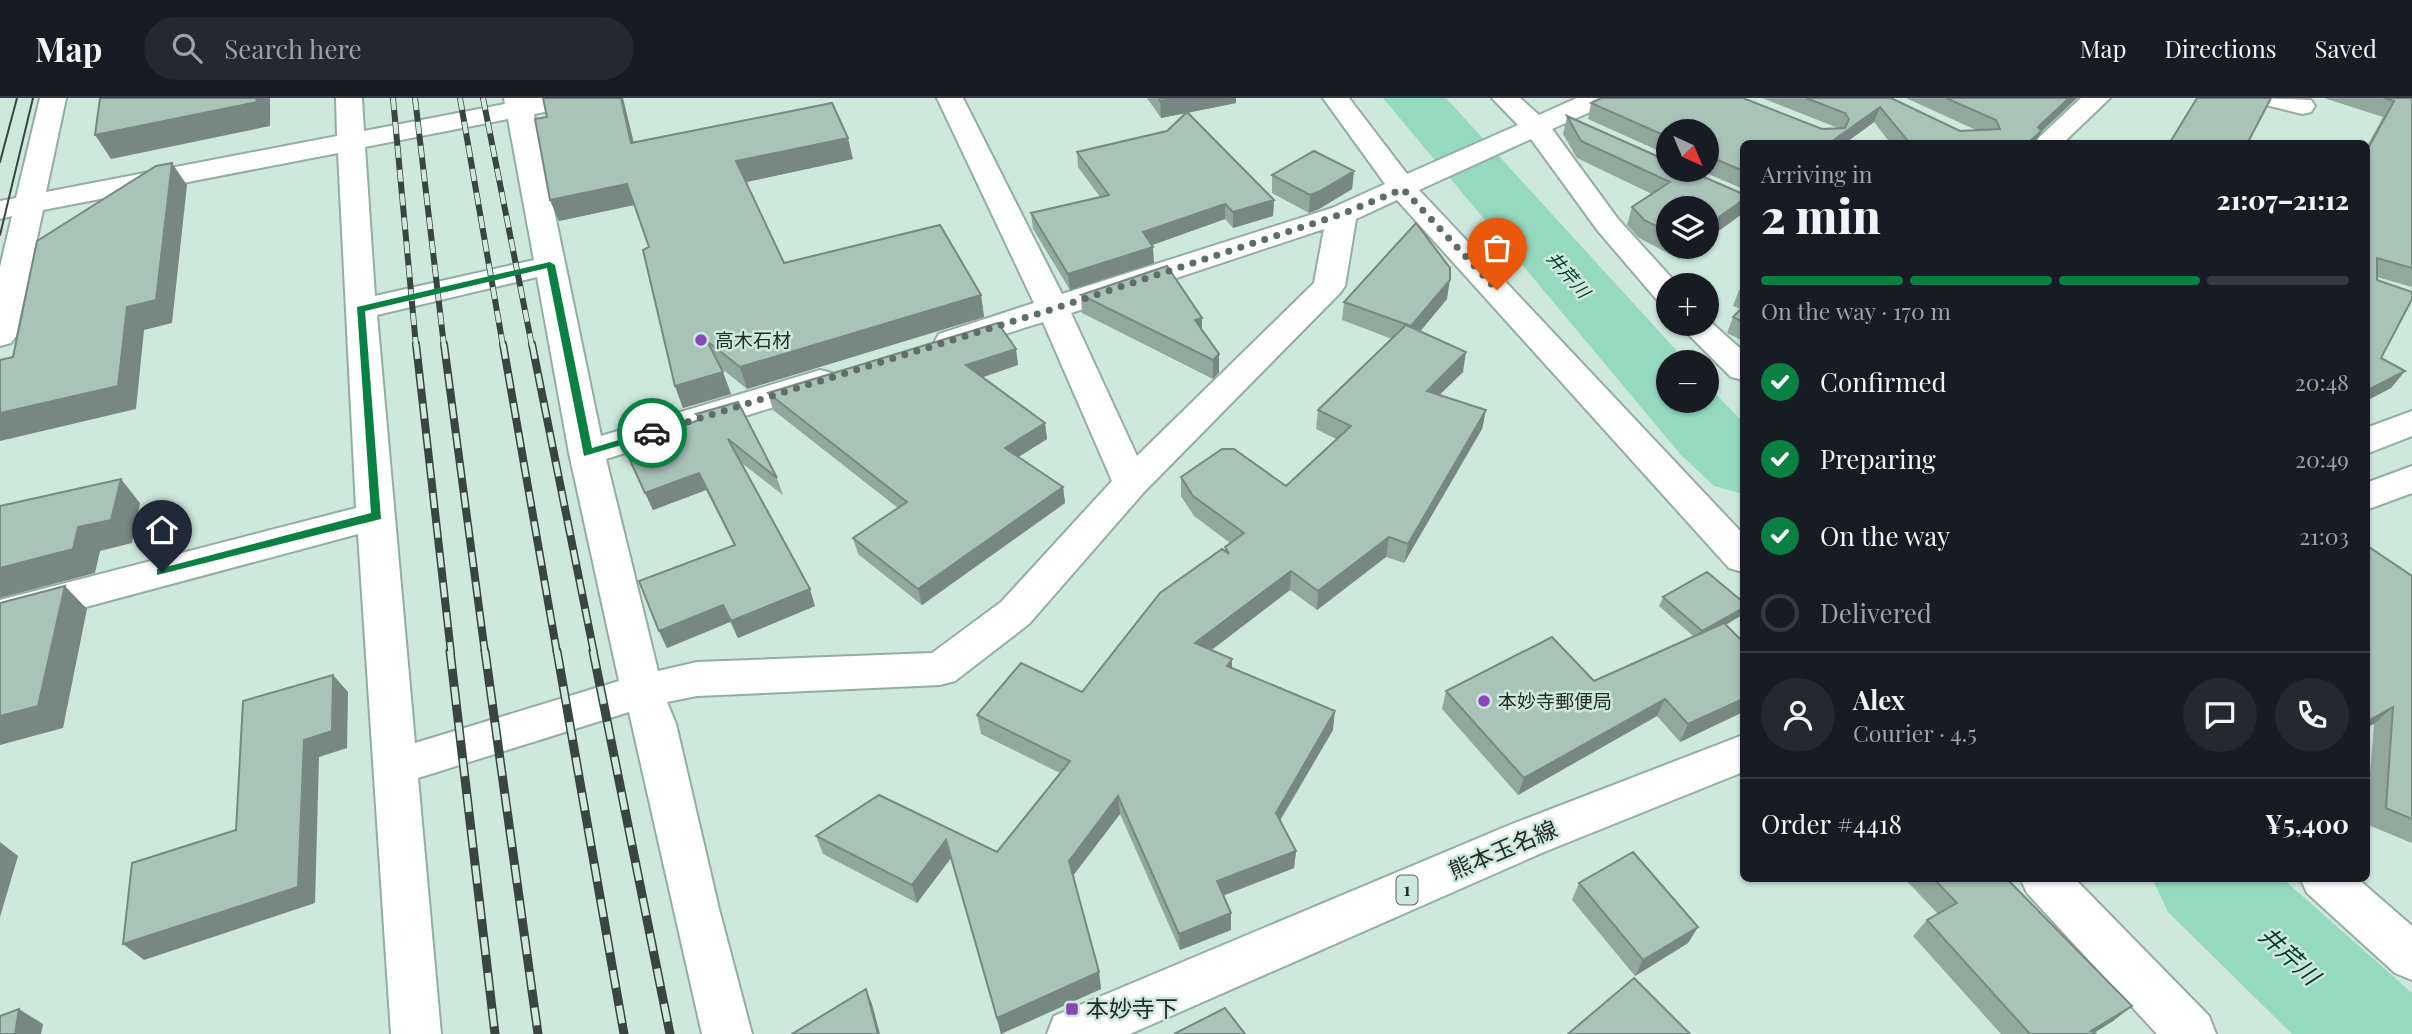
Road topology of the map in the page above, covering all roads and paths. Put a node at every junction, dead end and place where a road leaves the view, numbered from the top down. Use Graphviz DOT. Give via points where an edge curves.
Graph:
graph roads {
  1 [pos="53,98"];
  2 [pos="349,98"];
  3 [pos="577,98"];
  4 [pos="950,98"];
  5 [pos="1336,98"];
  6 [pos="1504,98"];
  7 [pos="1599,98"];
  8 [pos="2097,98"];
  9 [pos="2271,98"];
  10 [pos="518,103"];
  11 [pos="2302,106"];
  12 [pos="1548,127"];
  13 [pos="351,140"];
  14 [pos="2050,140"];
  15 [pos="1412,185"];
  16 [pos="29,204"];
  17 [pos="0,210"];
  18 [pos="1342,214"];
  19 [pos="550,265"];
  20 [pos="1656,279"];
  21 [pos="360,309"];
  22 [pos="1053,309"];
  23 [pos="0,336"];
  24 [pos="1708,336"];
  25 [pos="920,350"];
  26 [pos="1740,366"];
  27 [pos="854,371"];
  28 [pos="2412,423"];
  29 [pos="2370,440"];
  30 [pos="587,453"];
  31 [pos="2412,479"];
  32 [pos="1131,484"];
  33 [pos="2370,495"];
  34 [pos="377,516"];
  35 [pos="1740,555"];
  36 [pos="0,615"];
  37 [pos="642,691"];
  38 [pos="1740,754"];
  39 [pos="395,767"];
  40 [pos="2047,882"];
  41 [pos="2328,882"];
  42 [pos="2412,957"];
  43 [pos="416,1034"];
  44 [pos="727,1034"];
  45 [pos="1072,1034"];
  46 [pos="2191,1034"];
  1 -- 16 [label="street"];
  2 -- 13 [label="street"];
  3 -- 10 [label="street"];
  4 -- 22 [label="street"];
  5 -- 15 [label="street"];
  6 -- 12 [label="street"];
  7 -- 12 [label="street"];
  8 -- 14 [label="street"];
  9 -- 11 [label="street"];
  10 -- 13 [label="street"];
  10 -- 19 [label="street"];
  12 -- 15 [label="street"];
  12 -- 20 [label="street" via="1608,225"];
  13 -- 16 [label="street"];
  13 -- 21 [label="street"];
  15 -- 18 [label="street"];
  15 -- 35 [label="street"];
  16 -- 17 [label="street"];
  16 -- 23 [label="street"];
  18 -- 22 [label="street"];
  18 -- 32 [label="street" via="1329,286"];
  19 -- 21 [label="street"];
  19 -- 30 [label="street"];
  21 -- 34 [label="street"];
  22 -- 25 [label="street"];
  22 -- 32 [label="street"];
  24 -- 26 [label="street"];
  27 -- 30 [label="street"];
  28 -- 29 [label="street"];
  30 -- 37 [label="street"];
  31 -- 33 [label="street"];
  32 -- 37 [label="street" via="1015,613 940,669 697,679"];
  34 -- 36 [label="street"];
  34 -- 39 [label="street"];
  37 -- 39 [label="street"];
  37 -- 44 [label="street" via="655,724"];
  38 -- 45 [label="street, 熊本玉名線 / 1" via="1528,838"];
  39 -- 43 [label="street"];
  40 -- 46 [label="street"];
  41 -- 42 [label="street"];
}
